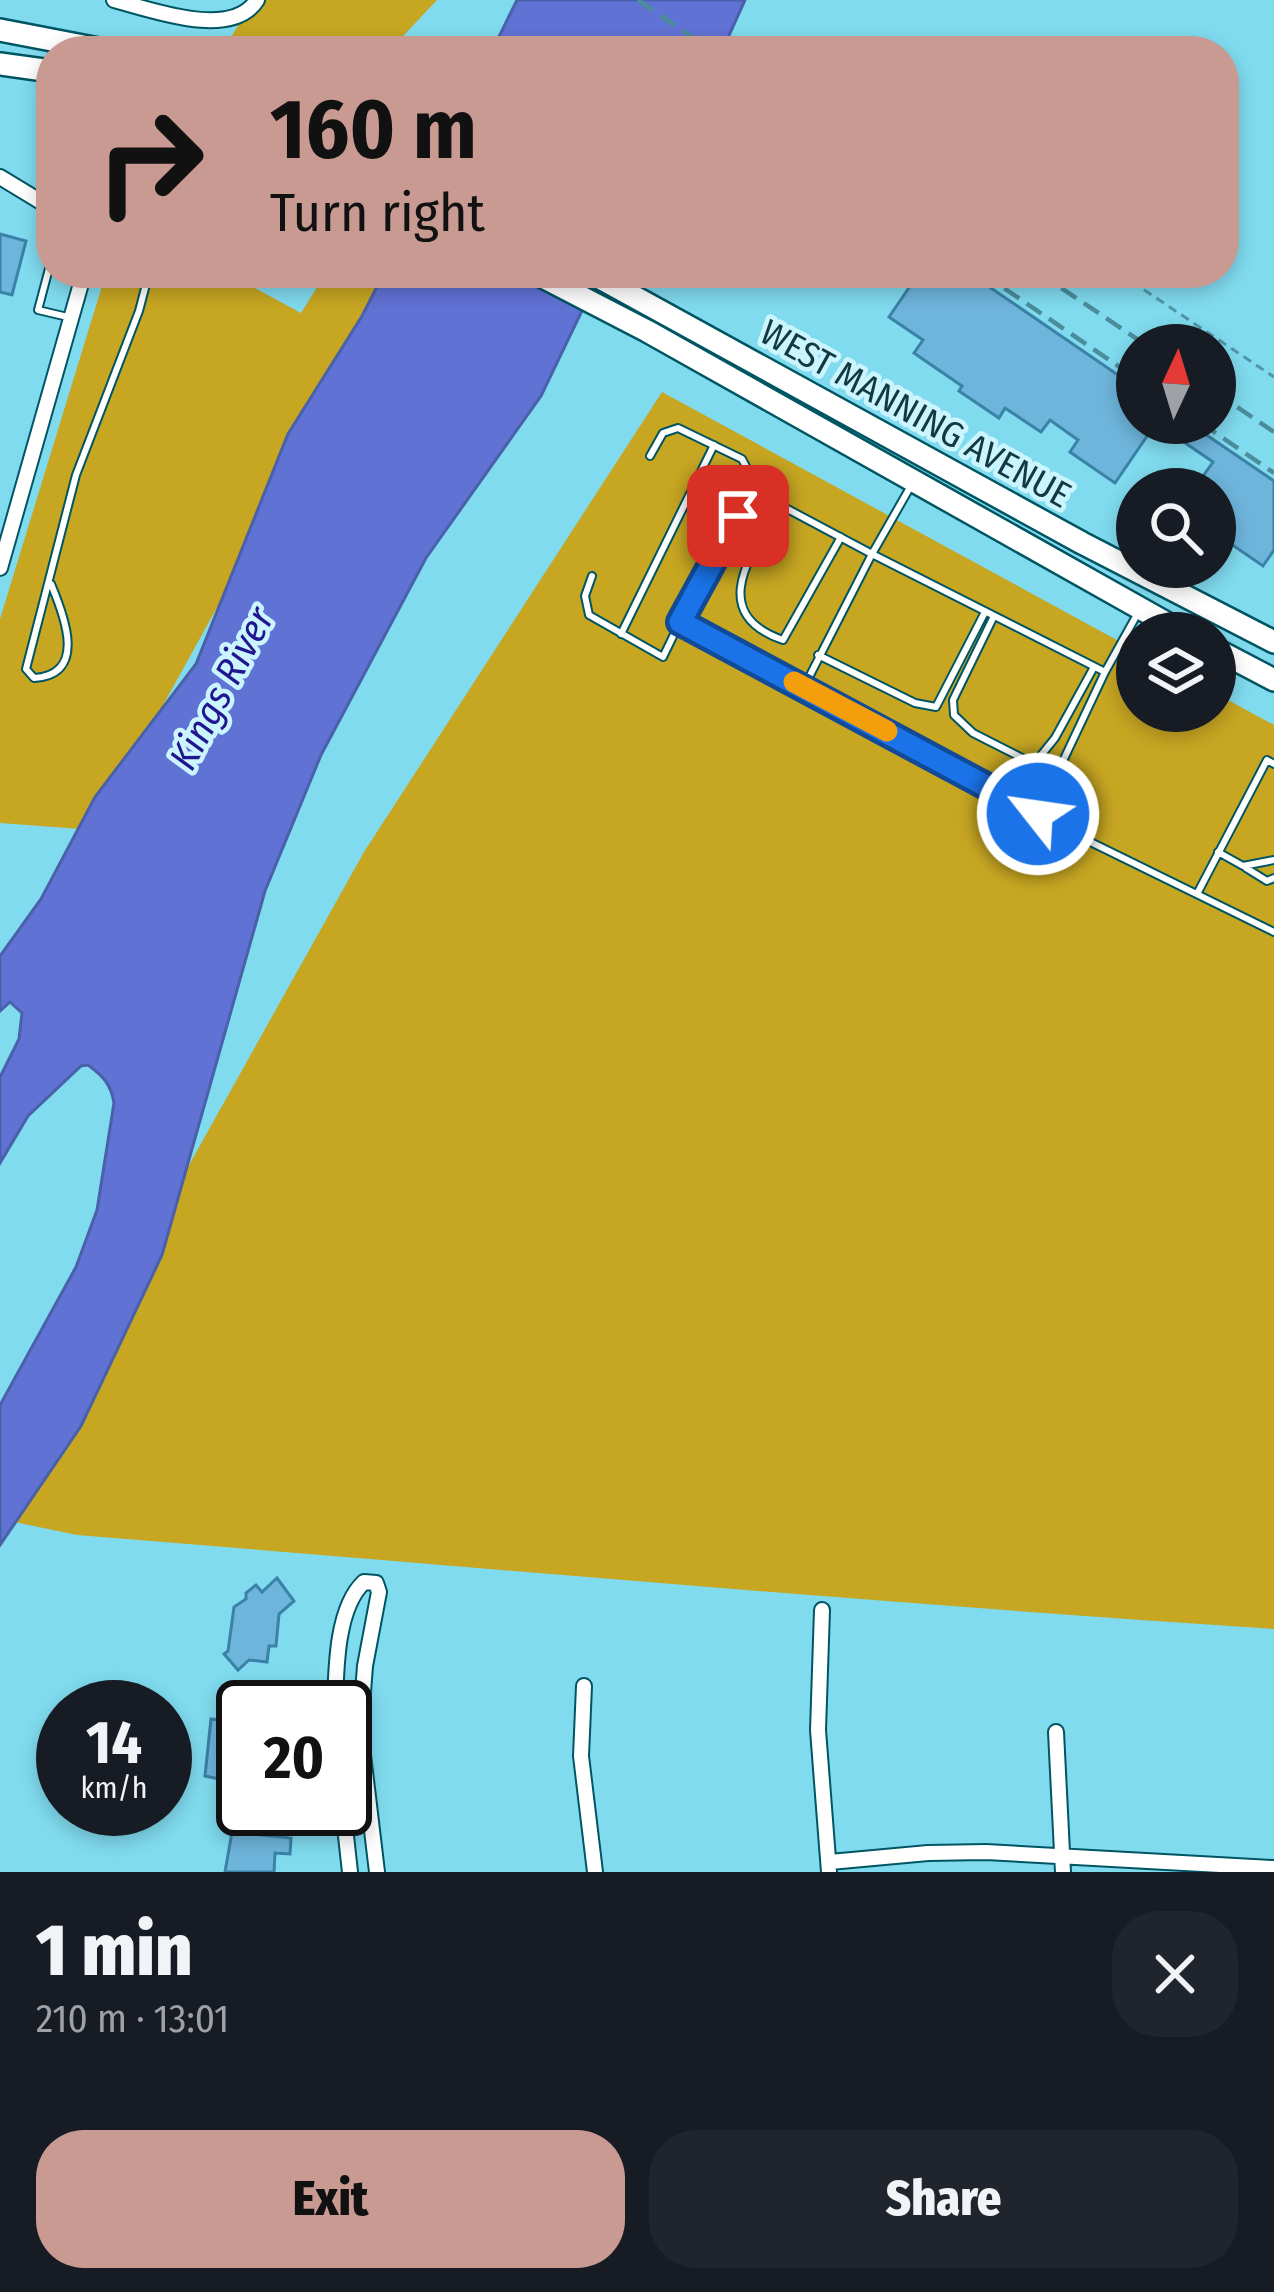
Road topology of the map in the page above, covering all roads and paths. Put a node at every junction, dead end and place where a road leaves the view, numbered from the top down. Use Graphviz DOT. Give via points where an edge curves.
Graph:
graph roads {
  1 [pos="114,0"];
  2 [pos="257,0"];
  3 [pos="0,30"];
  4 [pos="36,37"];
  5 [pos="0,64"];
  6 [pos="36,69"];
  7 [pos="0,177"];
  8 [pos="36,199"];
  9 [pos="44,288"];
  10 [pos="80,288"];
  11 [pos="145,288"];
  12 [pos="565,288"];
  13 [pos="620,288"];
  14 [pos="1141,288"];
  15 [pos="72,318"];
  16 [pos="1274,377"];
  17 [pos="714,445"];
  18 [pos="650,456"];
  19 [pos="913,482"];
  20 [pos="744,502"];
  21 [pos="738,516"];
  22 [pos="841,537"];
  23 [pos="872,554"];
  24 [pos="0,568"];
  25 [pos="592,576"];
  26 [pos="51,584"];
  27 [pos="1140,610"];
  28 [pos="985,611"];
  29 [pos="1144,612"];
  30 [pos="994,616"];
  31 [pos="680,622"];
  32 [pos="621,634"];
  33 [pos="1274,643"];
  34 [pos="818,655"];
  35 [pos="1236,660"];
  36 [pos="1094,667"];
  37 [pos="1105,672"];
  38 [pos="1274,680"];
  39 [pos="804,687"];
  40 [pos="1274,764"];
  41 [pos="1038,814"];
  42 [pos="1219,852"];
  43 [pos="1274,860"];
  44 [pos="1243,866"];
  45 [pos="1274,878"];
  46 [pos="1197,894"];
  47 [pos="1274,931"];
  48 [pos="822,1610"];
  49 [pos="337,1680"];
  50 [pos="364,1680"];
  51 [pos="584,1686"];
  52 [pos="1056,1732"];
  53 [pos="372,1830"];
  54 [pos="346,1836"];
  55 [pos="1061,1864"];
  56 [pos="830,1867"];
  57 [pos="1274,1868"];
  58 [pos="350,1872"];
  59 [pos="377,1872"];
  60 [pos="595,1872"];
  1 -- 2 [label="street" via="230,21"];
  3 -- 4 [label="main road"];
  5 -- 6 [label="main road"];
  7 -- 8 [label="street"];
  9 -- 15 [label="lane" via="38,310"];
  10 -- 15 [label="street"];
  11 -- 26 [label="lane" via="76,475"];
  12 -- 19 [label="main road, WEST MANNING AVENUE"];
  13 -- 33 [label="main road, WEST MANNING AVENUE"];
  14 -- 16 [label="path"];
  15 -- 24 [label="street"];
  17 -- 18 [label="lane" via="678,428 663,433"];
  17 -- 20 [label="lane" via="742,459 751,476"];
  17 -- 32 [label="lane"];
  19 -- 23 [label="lane"];
  19 -- 27 [label="main road, WEST MANNING AVENUE"];
  21 -- 31 [label="lane"];
  22 -- 22 [label="lane" via="783,640 745,615 740,574 780,505"];
  22 -- 23 [label="lane"];
  23 -- 28 [label="lane"];
  23 -- 34 [label="lane"];
  25 -- 32 [label="lane" via="589,615"];
  26 -- 26 [label="lane" via="25,663 34,678 60,670 68,650"];
  27 -- 29 [label="main road, WEST MANNING AVENUE"];
  27 -- 37 [label="lane"];
  28 -- 30 [label="lane"];
  28 -- 34 [label="lane" via="936,707"];
  30 -- 36 [label="lane"];
  30 -- 36 [label="lane" via="953,700 954,715 973,733 1034,764"];
  31 -- 32 [label="lane" via="663,657"];
  31 -- 39 [label="lane"];
  34 -- 39 [label="lane"];
  35 -- 38 [label="main road"];
  36 -- 37 [label="lane"];
  37 -- 41 [label="lane"];
  39 -- 41 [label="lane"];
  40 -- 42 [label="lane" via="1267,760"];
  41 -- 46 [label="lane"];
  42 -- 44 [label="lane"];
  42 -- 46 [label="lane"];
  43 -- 44 [label="lane"];
  44 -- 45 [label="lane"];
  46 -- 47 [label="lane"];
  48 -- 56 [label="street" via="818,1730"];
  49 -- 50 [label="street" via="353,1594 376,1582"];
  51 -- 60 [label="street" via="581,1756"];
  52 -- 55 [label="street"];
  53 -- 59 [label="street"];
  54 -- 58 [label="street"];
  55 -- 56 [label="street" via="928,1852"];
  55 -- 57 [label="street"];
}
